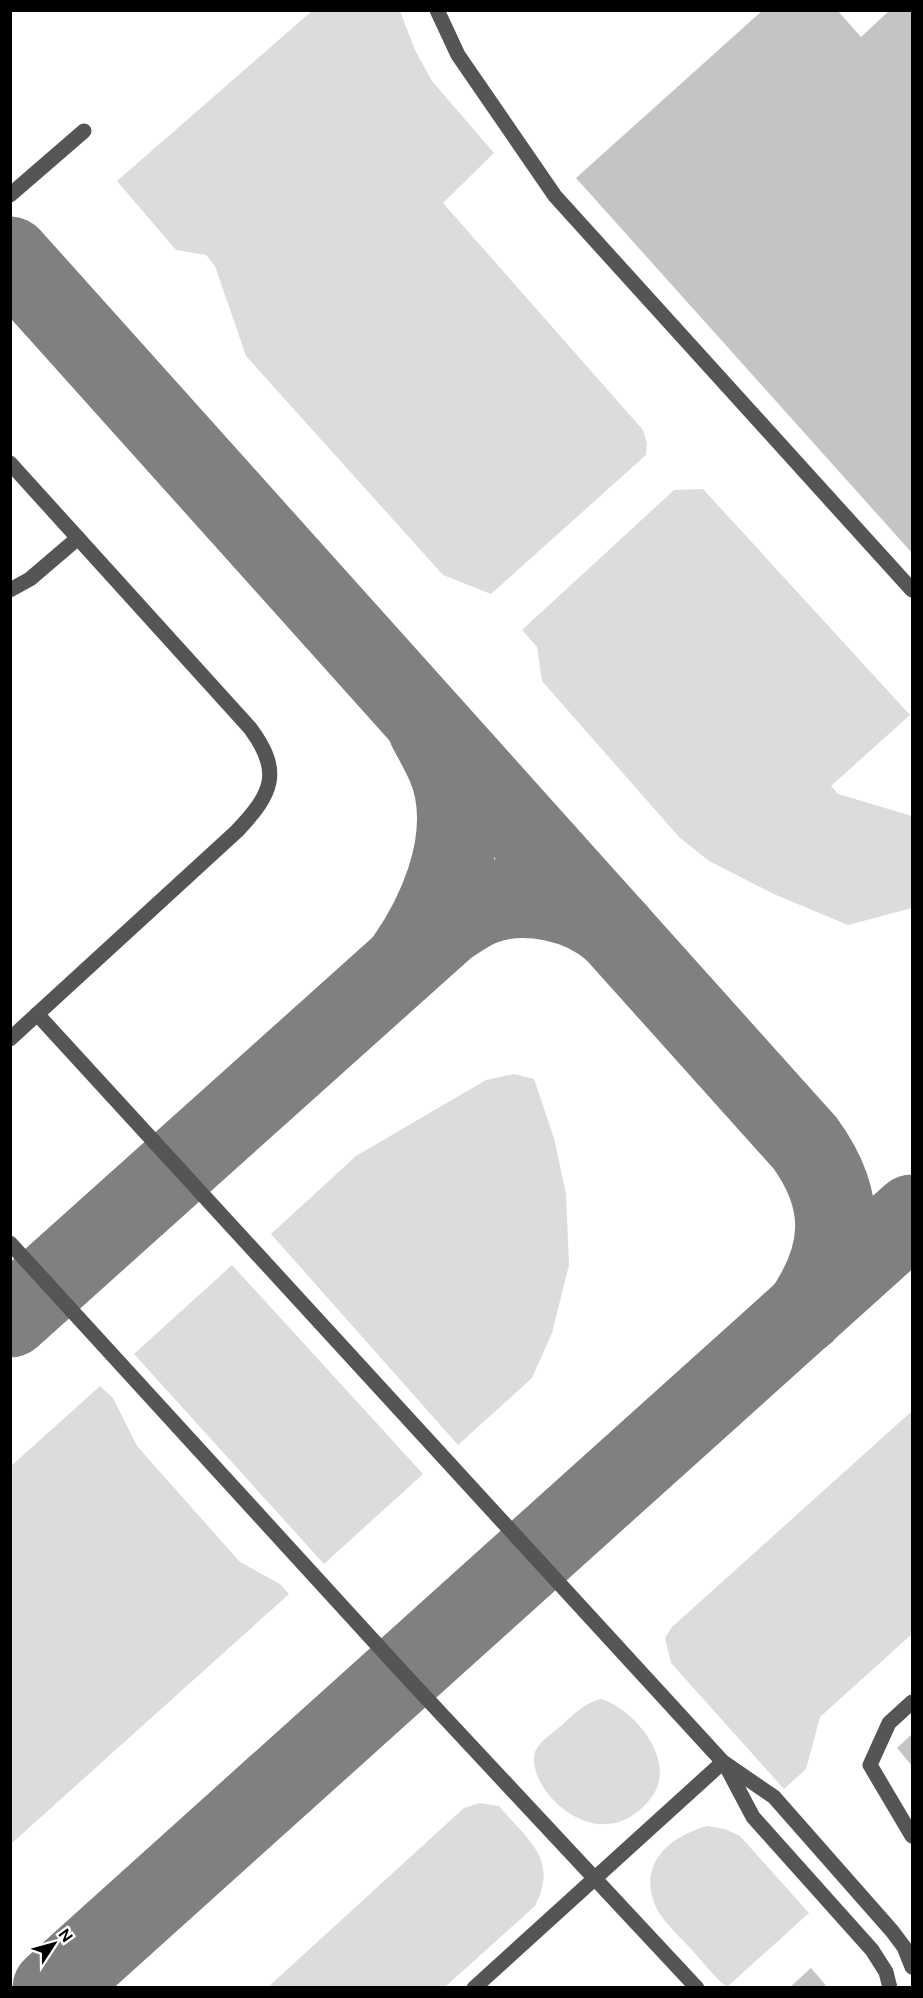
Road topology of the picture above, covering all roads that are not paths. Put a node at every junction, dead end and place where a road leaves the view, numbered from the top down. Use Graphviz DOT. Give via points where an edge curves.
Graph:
graph roads {
  1 [pos="437,10"];
  2 [pos="84,131"];
  3 [pos="10,195"];
  4 [pos="10,463"];
  5 [pos="78,538"];
  6 [pos="10,590"];
  7 [pos="912,590"];
  8 [pos="37,1014"];
  9 [pos="10,1039"];
  10 [pos="10,1243"];
  11 [pos="912,1702"];
  12 [pos="723,1761"];
  13 [pos="912,1836"];
  14 [pos="597,1878"];
  15 [pos="912,1967"];
  16 [pos="474,1988"];
  17 [pos="697,1988"];
  18 [pos="890,1988"];
  1 -- 7 [label="lane" via="458,55 555,196"];
  2 -- 3 [label="lane"];
  4 -- 5 [label="lane"];
  5 -- 6 [label="lane" via="30,579"];
  5 -- 8 [label="lane" via="250,728 264,748 270,771 266,793 237,831"];
  8 -- 9 [label="lane"];
  8 -- 12 [label="lane"];
  10 -- 14 [label="lane" via="403,1673"];
  11 -- 13 [label="lane" via="889,1723 870,1765"];
  12 -- 14 [label="lane"];
  12 -- 15 [label="lane" via="774,1797 892,1931"];
  12 -- 18 [label="lane" via="753,1817 872,1950 886,1972"];
  14 -- 16 [label="lane"];
  14 -- 17 [label="lane"];
}
